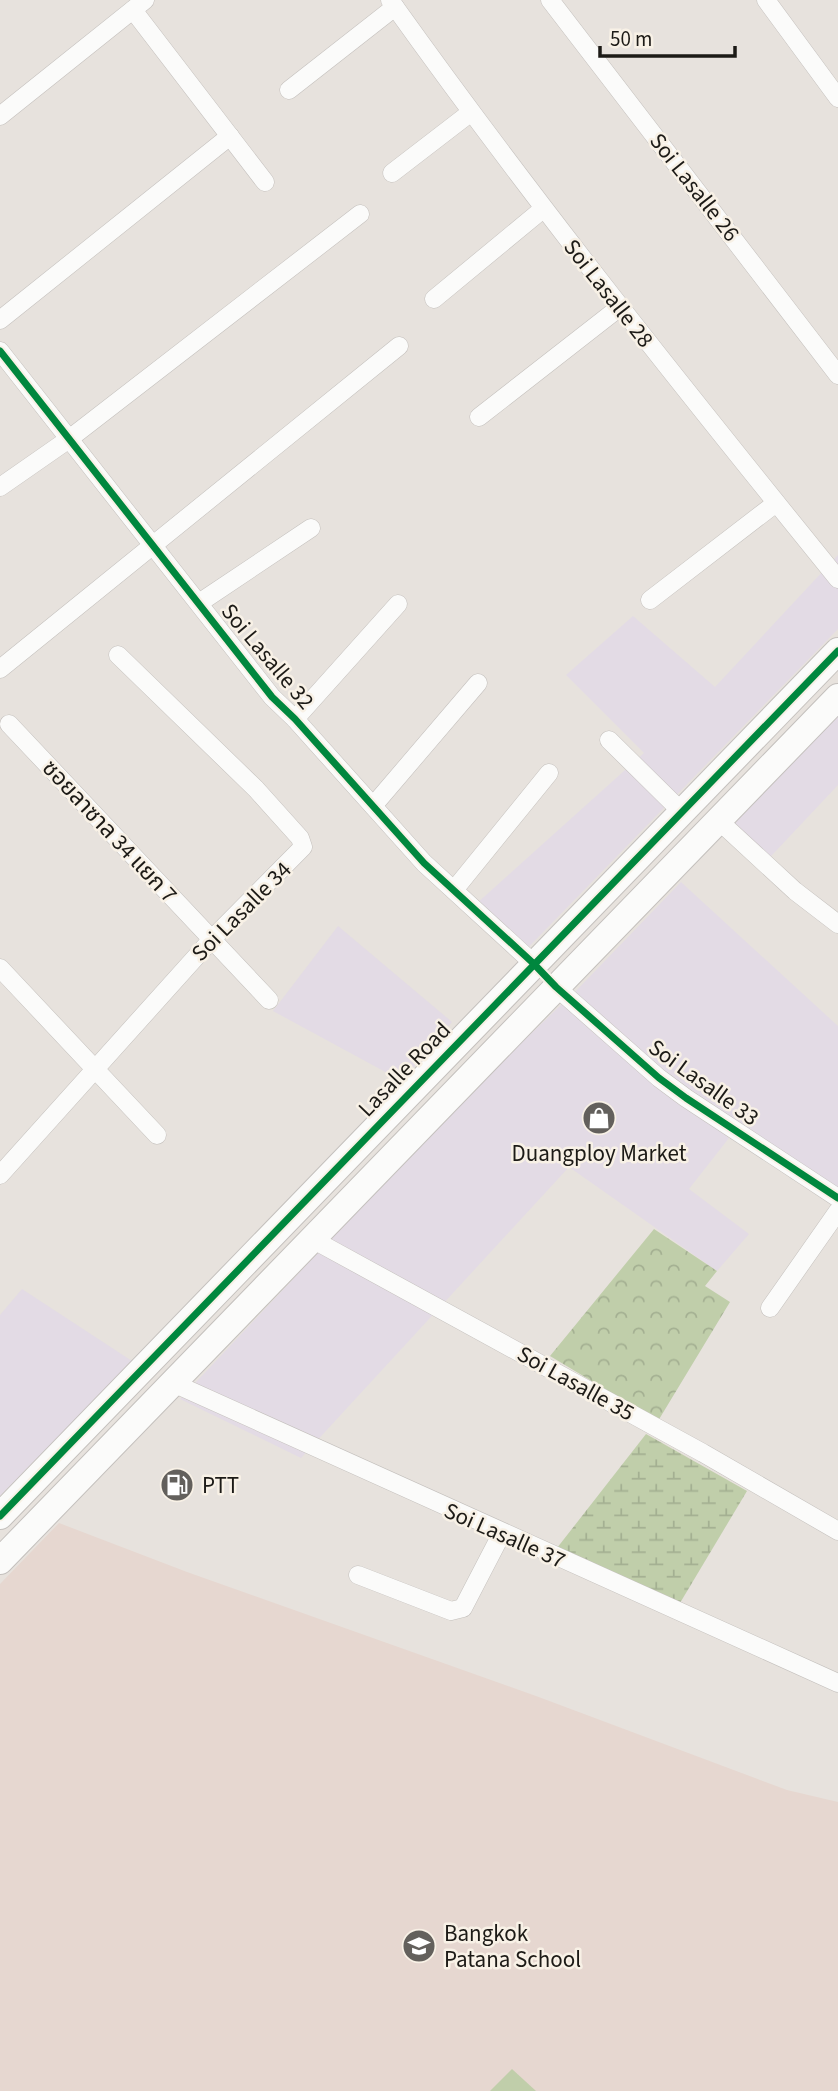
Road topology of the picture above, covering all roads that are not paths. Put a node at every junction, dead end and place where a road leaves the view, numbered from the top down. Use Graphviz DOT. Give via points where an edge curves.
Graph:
graph roads {
  1 [pos="550,0"];
  2 [pos="766,0"];
  3 [pos="393,3"];
  4 [pos="139,5"];
  5 [pos="289,90"];
  6 [pos="838,98"];
  7 [pos="470,113"];
  8 [pos="0,116"];
  9 [pos="230,136"];
  10 [pos="392,173"];
  11 [pos="265,182"];
  12 [pos="543,209"];
  13 [pos="360,214"];
  14 [pos="434,299"];
  15 [pos="620,307"];
  16 [pos="0,320"];
  17 [pos="399,346"];
  18 [pos="0,351"];
  19 [pos="838,374"];
  20 [pos="479,417"];
  21 [pos="69,439"];
  22 [pos="0,486"];
  23 [pos="776,503"];
  24 [pos="310,528"];
  25 [pos="153,544"];
  26 [pos="838,579"];
  27 [pos="650,600"];
  28 [pos="199,603"];
  29 [pos="398,604"];
  30 [pos="838,651"];
  31 [pos="118,655"];
  32 [pos="3,660"];
  33 [pos="478,683"];
  34 [pos="838,698"];
  35 [pos="295,719"];
  36 [pos="9,724"];
  37 [pos="609,740"];
  38 [pos="549,774"];
  39 [pos="373,806"];
  40 [pos="681,811"];
  41 [pos="718,820"];
  42 [pos="454,890"];
  43 [pos="838,924"];
  44 [pos="212,939"];
  45 [pos="533,963"];
  46 [pos="0,968"];
  47 [pos="556,986"];
  48 [pos="269,1000"];
  49 [pos="94,1070"];
  50 [pos="157,1135"];
  51 [pos="0,1175"];
  52 [pos="838,1198"];
  53 [pos="838,1211"];
  54 [pos="312,1239"];
  55 [pos="770,1308"];
  56 [pos="173,1383"];
  57 [pos="0,1516"];
  58 [pos="838,1531"];
  59 [pos="502,1533"];
  60 [pos="0,1561"];
  61 [pos="358,1575"];
  62 [pos="838,1683"];
  1 -- 19 [label="street, Soi Lasalle 26"];
  2 -- 6 [label="street"];
  3 -- 5 [label="street"];
  3 -- 7 [label="street, Soi Lasalle 28"];
  4 -- 8 [label="street"];
  4 -- 9 [label="street"];
  7 -- 10 [label="street"];
  7 -- 12 [label="street, Soi Lasalle 28"];
  9 -- 11 [label="street"];
  9 -- 16 [label="street"];
  12 -- 14 [label="street"];
  12 -- 15 [label="street, Soi Lasalle 28"];
  13 -- 21 [label="street"];
  15 -- 20 [label="street"];
  15 -- 23 [label="street, Soi Lasalle 28"];
  17 -- 25 [label="street"];
  18 -- 21 [label="street, Soi Lasalle 32"];
  21 -- 22 [label="street"];
  21 -- 25 [label="street, Soi Lasalle 32"];
  23 -- 26 [label="street, Soi Lasalle 28"];
  23 -- 27 [label="street"];
  24 -- 28 [label="street"];
  25 -- 28 [label="street, Soi Lasalle 32"];
  25 -- 32 [label="street"];
  28 -- 35 [label="street, Soi Lasalle 32" via="272,697"];
  29 -- 35 [label="street"];
  30 -- 40 [label="street, Lasalle Road"];
  31 -- 44 [label="street, Soi Lasalle 34" via="256,789 302,844 302,850"];
  33 -- 39 [label="street"];
  34 -- 41 [label="street"];
  35 -- 39 [label="street, Soi Lasalle 32"];
  36 -- 44 [label="street, ซอยลาซาล 34 แยก 7"];
  37 -- 40 [label="street"];
  38 -- 42 [label="street"];
  39 -- 42 [label="street, Soi Lasalle 32"];
  40 -- 45 [label="street, Lasalle Road"];
  41 -- 43 [label="street"];
  41 -- 47 [label="street"];
  42 -- 45 [label="street, Soi Lasalle 32"];
  44 -- 48 [label="street, ซอยลาซาล 34 แยก 7"];
  44 -- 49 [label="street, Soi Lasalle 34"];
  45 -- 47 [label="street"];
  45 -- 57 [label="street, Lasalle Road"];
  46 -- 49 [label="street"];
  47 -- 52 [label="street, Soi Lasalle 33" via="659,1078"];
  47 -- 54 [label="street"];
  49 -- 50 [label="street"];
  49 -- 51 [label="street, Soi Lasalle 34"];
  53 -- 55 [label="street"];
  54 -- 56 [label="street"];
  54 -- 58 [label="street, Soi Lasalle 35"];
  56 -- 59 [label="street, Soi Lasalle 37"];
  56 -- 60 [label="street"];
  59 -- 61 [label="street" via="463,1608 457,1611"];
  59 -- 62 [label="street, Soi Lasalle 37"];
}
